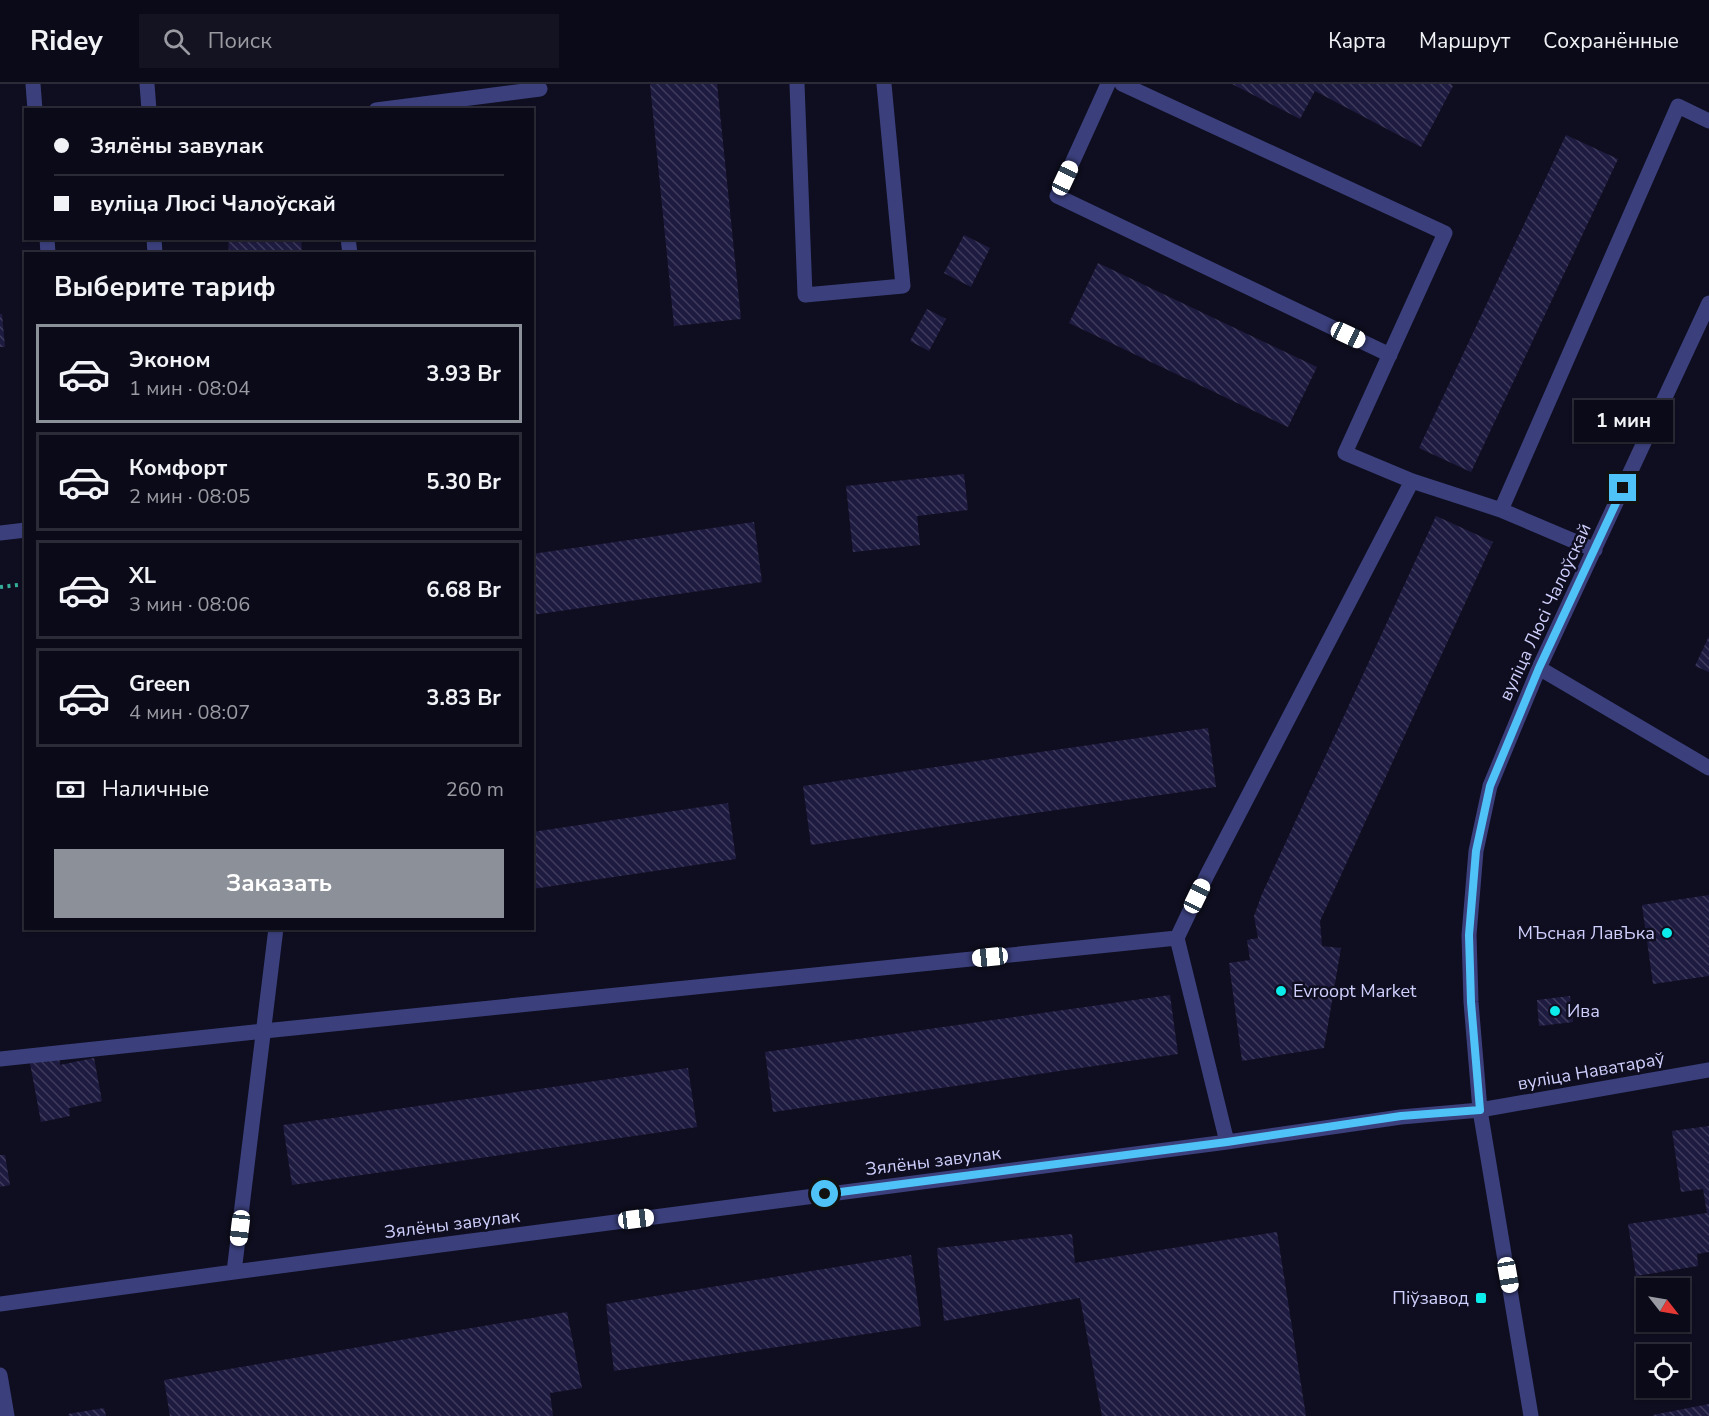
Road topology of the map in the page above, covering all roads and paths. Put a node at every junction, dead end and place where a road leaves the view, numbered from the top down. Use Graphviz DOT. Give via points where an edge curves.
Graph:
graph roads {
  1 [pos="33,84"];
  2 [pos="147,84"];
  3 [pos="797,84"];
  4 [pos="884,84"];
  5 [pos="1107,84"];
  6 [pos="1122,84"];
  7 [pos="540,89"];
  8 [pos="35,108"];
  9 [pos="149,108"];
  10 [pos="392,108"];
  11 [pos="1709,121"];
  12 [pos="1709,303"];
  13 [pos="1390,355"];
  14 [pos="1412,481"];
  15 [pos="1502,510"];
  16 [pos="24,530"];
  17 [pos="0,532"];
  18 [pos="1595,550"];
  19 [pos="24,584"];
  20 [pos="0,587"];
  21 [pos="1539,668"];
  22 [pos="1709,768"];
  23 [pos="276,930"];
  24 [pos="1177,938"];
  25 [pos="264,1031"];
  26 [pos="0,1059"];
  27 [pos="1709,1070"];
  28 [pos="1480,1110"];
  29 [pos="1227,1142"];
  30 [pos="234,1272"];
  31 [pos="0,1305"];
  32 [pos="0,1376"];
  33 [pos="8,1416"];
  34 [pos="1531,1416"];
  1 -- 8 [label="street"];
  2 -- 9 [label="street"];
  3 -- 4 [label="street" via="805,295 903,286"];
  5 -- 13 [label="street" via="1057,196"];
  6 -- 13 [label="street" via="1445,233"];
  7 -- 10 [label="street"];
  11 -- 15 [label="street" via="1678,106"];
  12 -- 18 [label="street, вуліца Люсі Чалоўскай"];
  13 -- 14 [label="street" via="1345,453"];
  14 -- 15 [label="street"];
  14 -- 24 [label="street"];
  15 -- 18 [label="street"];
  16 -- 17 [label="street"];
  18 -- 21 [label="street, вуліца Люсі Чалоўскай"];
  19 -- 20 [label="path"];
  21 -- 22 [label="street"];
  21 -- 28 [label="street, вуліца Люсі Чалоўскай" via="1490,786 1476,851 1469,935"];
  23 -- 25 [label="street"];
  24 -- 25 [label="street"];
  24 -- 29 [label="street"];
  25 -- 26 [label="street"];
  25 -- 30 [label="street"];
  27 -- 28 [label="street, вуліца Наватараў"];
  28 -- 29 [label="street, Зялёны завулак" via="1401,1116"];
  28 -- 34 [label="street, вуліца Люсі Чалоўскай"];
  29 -- 30 [label="street, Зялёны завулак"];
  30 -- 31 [label="street, Зялёны завулак"];
  32 -- 33 [label="street"];
}
